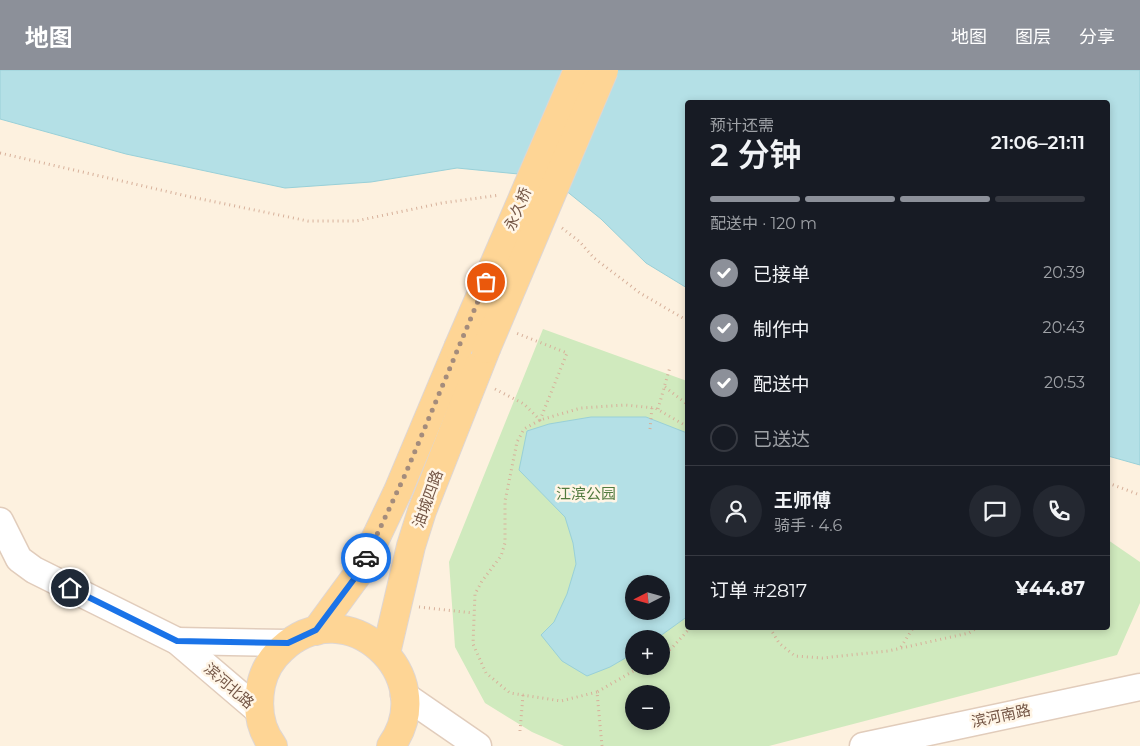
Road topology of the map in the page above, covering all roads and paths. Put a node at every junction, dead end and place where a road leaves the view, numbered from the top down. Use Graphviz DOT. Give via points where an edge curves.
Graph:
graph roads {
  1 [pos="578,70"];
  2 [pos="604,70"];
  3 [pos="0,153"];
  4 [pos="510,198"];
  5 [pos="558,225"];
  6 [pos="685,319"];
  7 [pos="497,324"];
  8 [pos="458,348"];
  9 [pos="486,349"];
  10 [pos="670,367"];
  11 [pos="474,380"];
  12 [pos="664,387"];
  13 [pos="685,403"];
  14 [pos="652,408"];
  15 [pos="658,409"];
  16 [pos="540,420"];
  17 [pos="685,425"];
  18 [pos="650,429"];
  19 [pos="1110,484"];
  20 [pos="1140,495"];
  21 [pos="0,521"];
  22 [pos="10,562"];
  23 [pos="397,604"];
  24 [pos="473,613"];
  25 [pos="316,630"];
  26 [pos="688,630"];
  27 [pos="771,630"];
  28 [pos="912,630"];
  29 [pos="974,630"];
  30 [pos="177,641"];
  31 [pos="288,643"];
  32 [pos="901,647"];
  33 [pos="670,650"];
  34 [pos="386,653"];
  35 [pos="627,675"];
  36 [pos="1140,687"];
  37 [pos="598,692"];
  38 [pos="404,695"];
  39 [pos="523,695"];
  40 [pos="259,711"];
  41 [pos="520,731"];
  42 [pos="273,746"];
  43 [pos="391,746"];
  44 [pos="478,746"];
  45 [pos="602,746"];
  46 [pos="863,746"];
  1 -- 8 [label="main road, 永久桥, bridge"];
  2 -- 7 [label="main road, 永久桥, bridge"];
  3 -- 4 [label="path" via="308,221 356,221 452,202 501,195"];
  5 -- 6 [label="path" via="640,293"];
  7 -- 9 [label="main road, 永久桥, bridge"];
  7 -- 16 [label="path" via="567,353"];
  8 -- 25 [label="main road, 油城四路" via="398,491 360,571"];
  9 -- 11 [label="main road, 油城四路"];
  10 -- 12 [label="path"];
  11 -- 16 [label="path" via="524,404"];
  11 -- 23 [label="main road, 油城四路" via="422,511"];
  12 -- 13 [label="path"];
  12 -- 15 [label="path"];
  14 -- 15 [label="path"];
  14 -- 16 [label="path" via="625,405 581,408"];
  14 -- 18 [label="path"];
  15 -- 17 [label="path"];
  16 -- 24 [label="path" via="524,429 517,442 505,501 505,543 501,556 475,594"];
  19 -- 20 [label="path"];
  21 -- 22 [label="street, 滨河北路"];
  22 -- 30 [label="street, 滨河北路" via="34,570"];
  23 -- 24 [label="path"];
  23 -- 34 [label="main road, 油城四路"];
  24 -- 39 [label="path" via="474,644 486,674 510,693"];
  25 -- 31 [label="main road"];
  25 -- 34 [label="main road" via="354,633"];
  26 -- 33 [label="path"];
  27 -- 32 [label="path" via="779,643 795,656 822,658"];
  28 -- 32 [label="path"];
  29 -- 32 [label="path"];
  30 -- 31 [label="street, 滨河北路"];
  30 -- 40 [label="street, 滨河北路"];
  31 -- 40 [label="main road" via="268,666 262,680"];
  34 -- 38 [label="main road" via="395,666"];
  35 -- 37 [label="path"];
  36 -- 46 [label="street, 滨河南路"];
  37 -- 39 [label="path" via="562,701"];
  37 -- 45 [label="path"];
  38 -- 43 [label="main road" via="401,725"];
  38 -- 44 [label="street"];
  39 -- 41 [label="path"];
  40 -- 42 [label="main road" via="262,726"];
}
